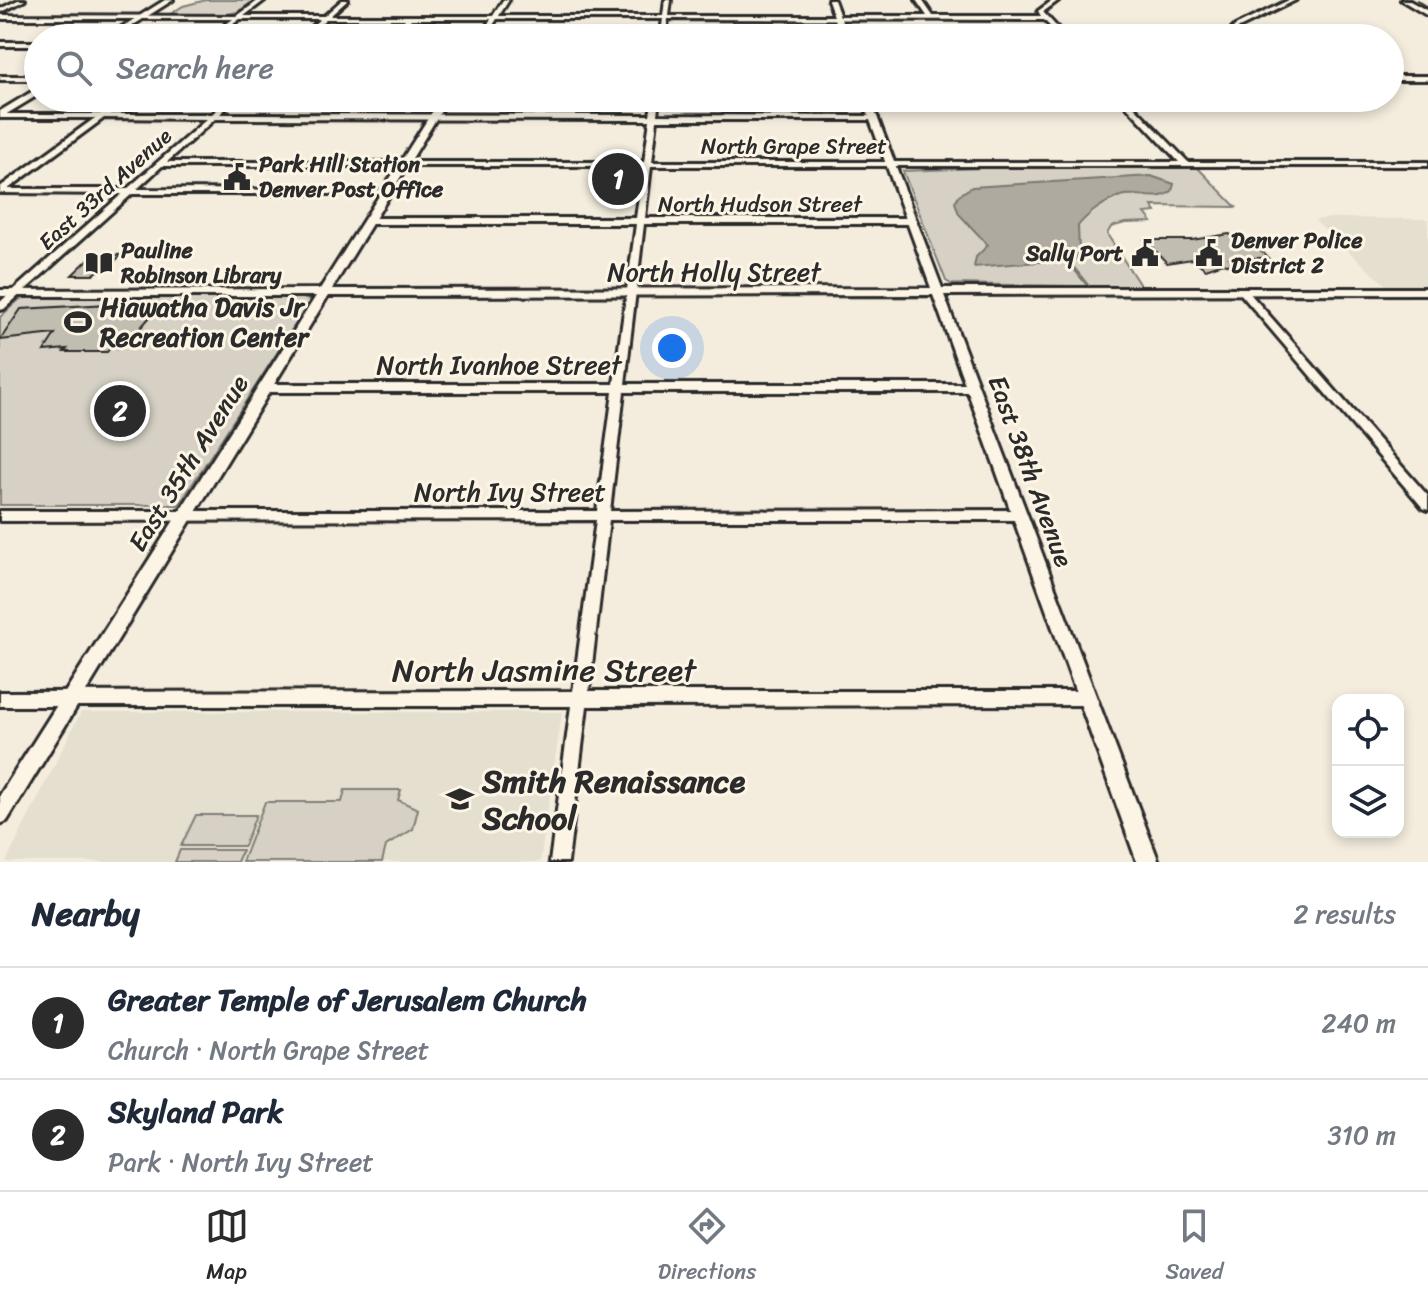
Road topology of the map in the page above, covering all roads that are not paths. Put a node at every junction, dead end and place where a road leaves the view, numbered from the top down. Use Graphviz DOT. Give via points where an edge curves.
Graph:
graph roads {
  1 [pos="22,0"];
  2 [pos="170,0"];
  3 [pos="184,0"];
  4 [pos="262,0"];
  5 [pos="345,0"];
  6 [pos="506,0"];
  7 [pos="668,0"];
  8 [pos="831,0"];
  9 [pos="919,0"];
  10 [pos="1056,0"];
  11 [pos="1293,0"];
  12 [pos="1404,0"];
  13 [pos="0,11"];
  14 [pos="1428,14"];
  15 [pos="0,17"];
  16 [pos="143,17"];
  17 [pos="156,17"];
  18 [pos="325,17"];
  19 [pos="410,17"];
  20 [pos="495,17"];
  21 [pos="238,18"];
  22 [pos="666,18"];
  23 [pos="837,18"];
  24 [pos="931,18"];
  25 [pos="1045,18"];
  26 [pos="131,24"];
  27 [pos="145,24"];
  28 [pos="230,24"];
  29 [pos="317,24"];
  30 [pos="404,24"];
  31 [pos="491,24"];
  32 [pos="665,24"];
  33 [pos="839,24"];
  34 [pos="1051,24"];
  35 [pos="1243,24"];
  36 [pos="0,44"];
  37 [pos="24,44"];
  38 [pos="0,78"];
  39 [pos="1404,78"];
  40 [pos="1428,78"];
  41 [pos="24,79"];
  42 [pos="24,88"];
  43 [pos="24,100"];
  44 [pos="0,103"];
  45 [pos="108,112"];
  46 [pos="218,112"];
  47 [pos="437,112"];
  48 [pos="654,112"];
  49 [pos="872,112"];
  50 [pos="1136,112"];
  51 [pos="0,116"];
  52 [pos="102,116"];
  53 [pos="212,117"];
  54 [pos="433,118"];
  55 [pos="653,118"];
  56 [pos="874,118"];
  57 [pos="159,164"];
  58 [pos="404,164"];
  59 [pos="648,164"];
  60 [pos="890,164"];
  61 [pos="1186,164"];
  62 [pos="1428,164"];
  63 [pos="0,191"];
  64 [pos="130,191"];
  65 [pos="387,192"];
  66 [pos="369,221"];
  67 [pos="912,221"];
  68 [pos="640,222"];
  69 [pos="1243,291"];
  70 [pos="1428,291"];
  71 [pos="0,293"];
  72 [pos="16,293"];
  73 [pos="938,293"];
  74 [pos="323,294"];
  75 [pos="631,294"];
  76 [pos="0,307"];
  77 [pos="619,387"];
  78 [pos="265,388"];
  79 [pos="973,388"];
  80 [pos="1428,505"];
  81 [pos="1020,515"];
  82 [pos="0,516"];
  83 [pos="185,516"];
  84 [pos="603,516"];
  85 [pos="580,698"];
  86 [pos="1088,698"];
  87 [pos="0,699"];
  88 [pos="71,699"];
  89 [pos="0,814"];
  90 [pos="559,862"];
  91 [pos="1148,862"];
  1 -- 13 [label="street"];
  2 -- 16 [label="main road"];
  3 -- 17 [label="main road"];
  4 -- 21 [label="street"];
  5 -- 18 [label="street"];
  6 -- 20 [label="street"];
  7 -- 22 [label="street"];
  8 -- 23 [label="street"];
  9 -- 24 [label="street"];
  10 -- 25 [label="street" via="1040,12"];
  11 -- 35 [label="street"];
  12 -- 14 [label="street"];
  15 -- 16 [label="street"];
  16 -- 17 [label="street"];
  16 -- 26 [label="main road"];
  17 -- 21 [label="street"];
  17 -- 27 [label="main road"];
  18 -- 19 [label="street"];
  18 -- 21 [label="street"];
  18 -- 29 [label="street"];
  19 -- 20 [label="street"];
  19 -- 30 [label="street"];
  20 -- 22 [label="street"];
  20 -- 31 [label="street"];
  21 -- 28 [label="street"];
  22 -- 23 [label="street"];
  22 -- 32 [label="street"];
  23 -- 24 [label="street"];
  23 -- 33 [label="street"];
  24 -- 25 [label="street"];
  25 -- 34 [label="street"];
  36 -- 37 [label="street"];
  38 -- 41 [label="street"];
  39 -- 40 [label="street"];
  42 -- 44 [label="main road"];
  43 -- 51 [label="main road"];
  45 -- 52 [label="street"];
  46 -- 53 [label="street, East 33rd Avenue"];
  47 -- 54 [label="street, East 35th Avenue"];
  48 -- 55 [label="street"];
  49 -- 56 [label="street, East 38th Avenue"];
  50 -- 61 [label="street"];
  51 -- 52 [label="street"];
  52 -- 53 [label="street"];
  52 -- 63 [label="street"];
  53 -- 54 [label="street"];
  53 -- 57 [label="street, East 33rd Avenue"];
  54 -- 55 [label="street"];
  54 -- 58 [label="street, East 35th Avenue"];
  55 -- 56 [label="street"];
  55 -- 59 [label="street"];
  56 -- 60 [label="street, East 38th Avenue"];
  57 -- 58 [label="street, North Grape Street"];
  57 -- 64 [label="street, East 33rd Avenue"];
  58 -- 59 [label="street, North Grape Street"];
  58 -- 65 [label="street, East 35th Avenue"];
  59 -- 60 [label="street, North Grape Street"];
  59 -- 68 [label="street"];
  60 -- 61 [label="street, North Grape Street"];
  60 -- 67 [label="street, East 38th Avenue"];
  61 -- 62 [label="street, North Grape Street"];
  63 -- 64 [label="street"];
  64 -- 65 [label="street"];
  64 -- 72 [label="street, East 33rd Avenue"];
  65 -- 66 [label="street, East 35th Avenue"];
  66 -- 68 [label="street, North Hudson Street"];
  66 -- 74 [label="street, East 35th Avenue"];
  67 -- 68 [label="street, North Hudson Street"];
  67 -- 73 [label="street, East 38th Avenue"];
  68 -- 75 [label="street"];
  69 -- 70 [label="street, North Holly Street"];
  69 -- 73 [label="street, North Holly Street"];
  69 -- 80 [label="street"];
  71 -- 72 [label="street, North Holly Street"];
  72 -- 74 [label="street, North Holly Street"];
  72 -- 76 [label="street, East 33rd Avenue"];
  73 -- 75 [label="street, North Holly Street"];
  73 -- 79 [label="street, East 38th Avenue"];
  74 -- 75 [label="street, North Holly Street"];
  74 -- 78 [label="street, East 35th Avenue"];
  75 -- 77 [label="street"];
  77 -- 78 [label="street, North Ivanhoe Street"];
  77 -- 79 [label="street, North Ivanhoe Street"];
  77 -- 84 [label="street"];
  78 -- 83 [label="street, East 35th Avenue"];
  79 -- 81 [label="street, East 38th Avenue"];
  81 -- 84 [label="street, North Ivy Street"];
  81 -- 86 [label="street, East 38th Avenue"];
  82 -- 83 [label="street, North Ivy Street"];
  83 -- 84 [label="street, North Ivy Street"];
  83 -- 88 [label="street, East 35th Avenue"];
  84 -- 85 [label="street"];
  85 -- 86 [label="street, North Jasmine Street"];
  85 -- 88 [label="street, North Jasmine Street"];
  85 -- 90 [label="street"];
  86 -- 91 [label="street, East 38th Avenue"];
  87 -- 88 [label="street, North Jasmine Street"];
  88 -- 89 [label="street, East 35th Avenue"];
}
